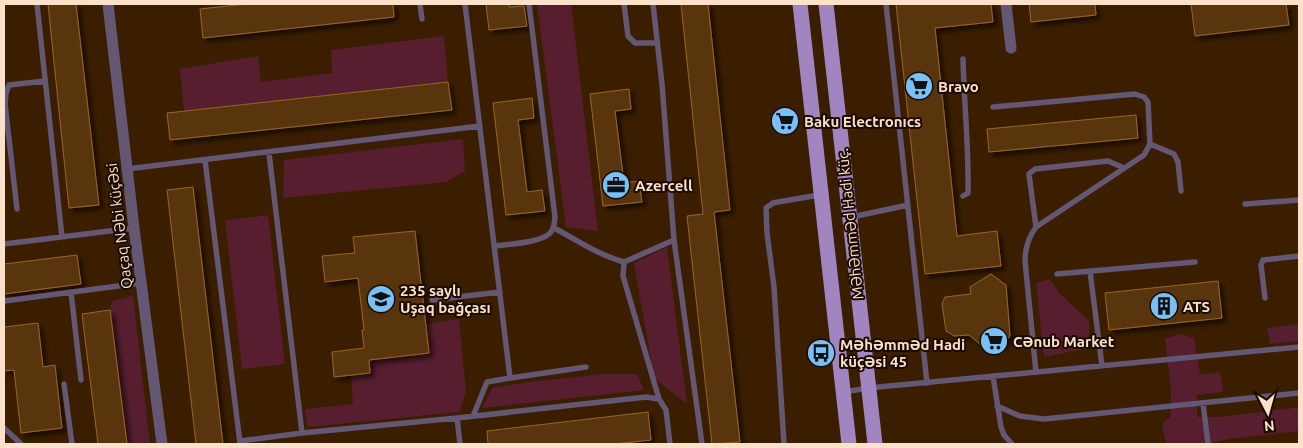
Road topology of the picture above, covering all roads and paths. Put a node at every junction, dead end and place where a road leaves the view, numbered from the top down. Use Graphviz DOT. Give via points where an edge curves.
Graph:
graph roads {
  1 [pos="37,4"];
  2 [pos="108,4"];
  3 [pos="420,4"];
  4 [pos="465,4"];
  5 [pos="529,4"];
  6 [pos="624,4"];
  7 [pos="653,4"];
  8 [pos="800,4"];
  9 [pos="826,4"];
  10 [pos="886,4"];
  11 [pos="1006,4"];
  12 [pos="422,18"];
  13 [pos="657,43"];
  14 [pos="1011,48"];
  15 [pos="963,59"];
  16 [pos="45,82"];
  17 [pos="993,107"];
  18 [pos="480,126"];
  19 [pos="1150,144"];
  20 [pos="269,153"];
  21 [pos="205,160"];
  22 [pos="1124,168"];
  23 [pos="128,170"];
  24 [pos="1181,191"];
  25 [pos="822,195"];
  26 [pos="963,196"];
  27 [pos="1299,200"];
  28 [pos="1245,204"];
  29 [pos="908,205"];
  30 [pos="17,209"];
  31 [pos="849,218"];
  32 [pos="1036,227"];
  33 [pos="134,228"];
  34 [pos="554,228"];
  35 [pos="62,237"];
  36 [pos="674,240"];
  37 [pos="4,244"];
  38 [pos="494,246"];
  39 [pos="1299,256"];
  40 [pos="624,262"];
  41 [pos="1195,262"];
  42 [pos="1090,271"];
  43 [pos="1057,274"];
  44 [pos="141,283"];
  45 [pos="71,292"];
  46 [pos="500,292"];
  47 [pos="1266,298"];
  48 [pos="432,300"];
  49 [pos="4,301"];
  50 [pos="1299,348"];
  51 [pos="1102,366"];
  52 [pos="586,367"];
  53 [pos="1036,372"];
  54 [pos="993,376"];
  55 [pos="510,378"];
  56 [pos="81,380"];
  57 [pos="927,383"];
  58 [pos="64,384"];
  59 [pos="868,388"];
  60 [pos="844,392"];
  61 [pos="1299,393"];
  62 [pos="659,399"];
  63 [pos="1203,403"];
  64 [pos="998,406"];
  65 [pos="473,416"];
  66 [pos="457,418"];
  67 [pos="4,428"];
  68 [pos="302,433"];
  69 [pos="240,442"];
  70 [pos="21,444"];
  71 [pos="72,444"];
  72 [pos="162,444"];
  73 [pos="460,444"];
  74 [pos="670,444"];
  75 [pos="702,444"];
  76 [pos="784,444"];
  77 [pos="849,444"];
  78 [pos="875,444"];
  79 [pos="1012,444"];
  80 [pos="1208,444"];
  1 -- 16 [label="lane"];
  2 -- 23 [label="street, Qaçaq Nəbi küçəsi"];
  3 -- 12 [label="lane"];
  4 -- 18 [label="lane"];
  5 -- 34 [label="lane"];
  6 -- 13 [label="lane" via="628,36 635,43"];
  7 -- 13 [label="lane"];
  8 -- 25 [label="main road, Məhəmməd Hadi küç."];
  9 -- 31 [label="main road, Məhəmməd Hadi küç."];
  10 -- 29 [label="lane"];
  11 -- 14 [label="street"];
  13 -- 36 [label="lane"];
  15 -- 26 [label="lane" via="968,166 968,193"];
  16 -- 30 [label="lane" via="9,85 6,93"];
  16 -- 35 [label="lane"];
  17 -- 19 [label="lane" via="1135,94 1148,102"];
  18 -- 20 [label="lane"];
  18 -- 38 [label="lane"];
  19 -- 22 [label="lane" via="1144,155"];
  19 -- 24 [label="lane" via="1174,154"];
  20 -- 21 [label="lane"];
  20 -- 68 [label="lane"];
  21 -- 23 [label="lane"];
  21 -- 69 [label="lane"];
  22 -- 32 [label="lane"];
  22 -- 32 [label="lane" via="1108,161 1035,169 1029,174"];
  23 -- 33 [label="street, Qaçaq Nəbi küçəsi"];
  25 -- 60 [label="main road, Məhəmməd Hadi küç."];
  25 -- 76 [label="lane" via="773,203 766,208"];
  27 -- 28 [label="lane"];
  29 -- 31 [label="lane"];
  29 -- 57 [label="lane"];
  31 -- 59 [label="main road, Məhəmməd Hadi küç."];
  32 -- 53 [label="lane" via="1025,250"];
  33 -- 35 [label="lane"];
  33 -- 44 [label="street, Qaçaq Nəbi küçəsi"];
  34 -- 38 [label="lane" via="549,235 536,240"];
  34 -- 40 [label="lane" via="590,250"];
  35 -- 37 [label="lane"];
  36 -- 40 [label="lane"];
  36 -- 75 [label="lane"];
  38 -- 46 [label="lane"];
  39 -- 47 [label="lane" via="1263,260"];
  40 -- 62 [label="lane" via="623,276"];
  41 -- 42 [label="lane"];
  42 -- 43 [label="lane"];
  42 -- 51 [label="lane"];
  44 -- 45 [label="lane"];
  44 -- 72 [label="street, Qaçaq Nəbi küçəsi"];
  45 -- 49 [label="lane"];
  45 -- 56 [label="lane"];
  46 -- 48 [label="lane"];
  46 -- 55 [label="lane"];
  50 -- 51 [label="lane"];
  51 -- 53 [label="lane"];
  52 -- 55 [label="lane"];
  53 -- 54 [label="lane"];
  54 -- 57 [label="lane"];
  54 -- 64 [label="lane"];
  55 -- 65 [label="lane" via="487,382"];
  57 -- 59 [label="lane"];
  58 -- 71 [label="lane"];
  59 -- 60 [label="lane"];
  59 -- 78 [label="main road, Məhəmməd Hadi küç."];
  60 -- 77 [label="main road, Məhəmməd Hadi küç."];
  61 -- 63 [label="lane"];
  62 -- 65 [label="lane" via="646,397"];
  62 -- 74 [label="lane" via="666,410"];
  63 -- 64 [label="lane" via="1044,419 1020,416"];
  63 -- 80 [label="lane"];
  64 -- 79 [label="lane" via="1004,435"];
  65 -- 66 [label="lane"];
  66 -- 68 [label="lane"];
  66 -- 73 [label="lane"];
  67 -- 70 [label="lane"];
  68 -- 69 [label="lane"];
}
